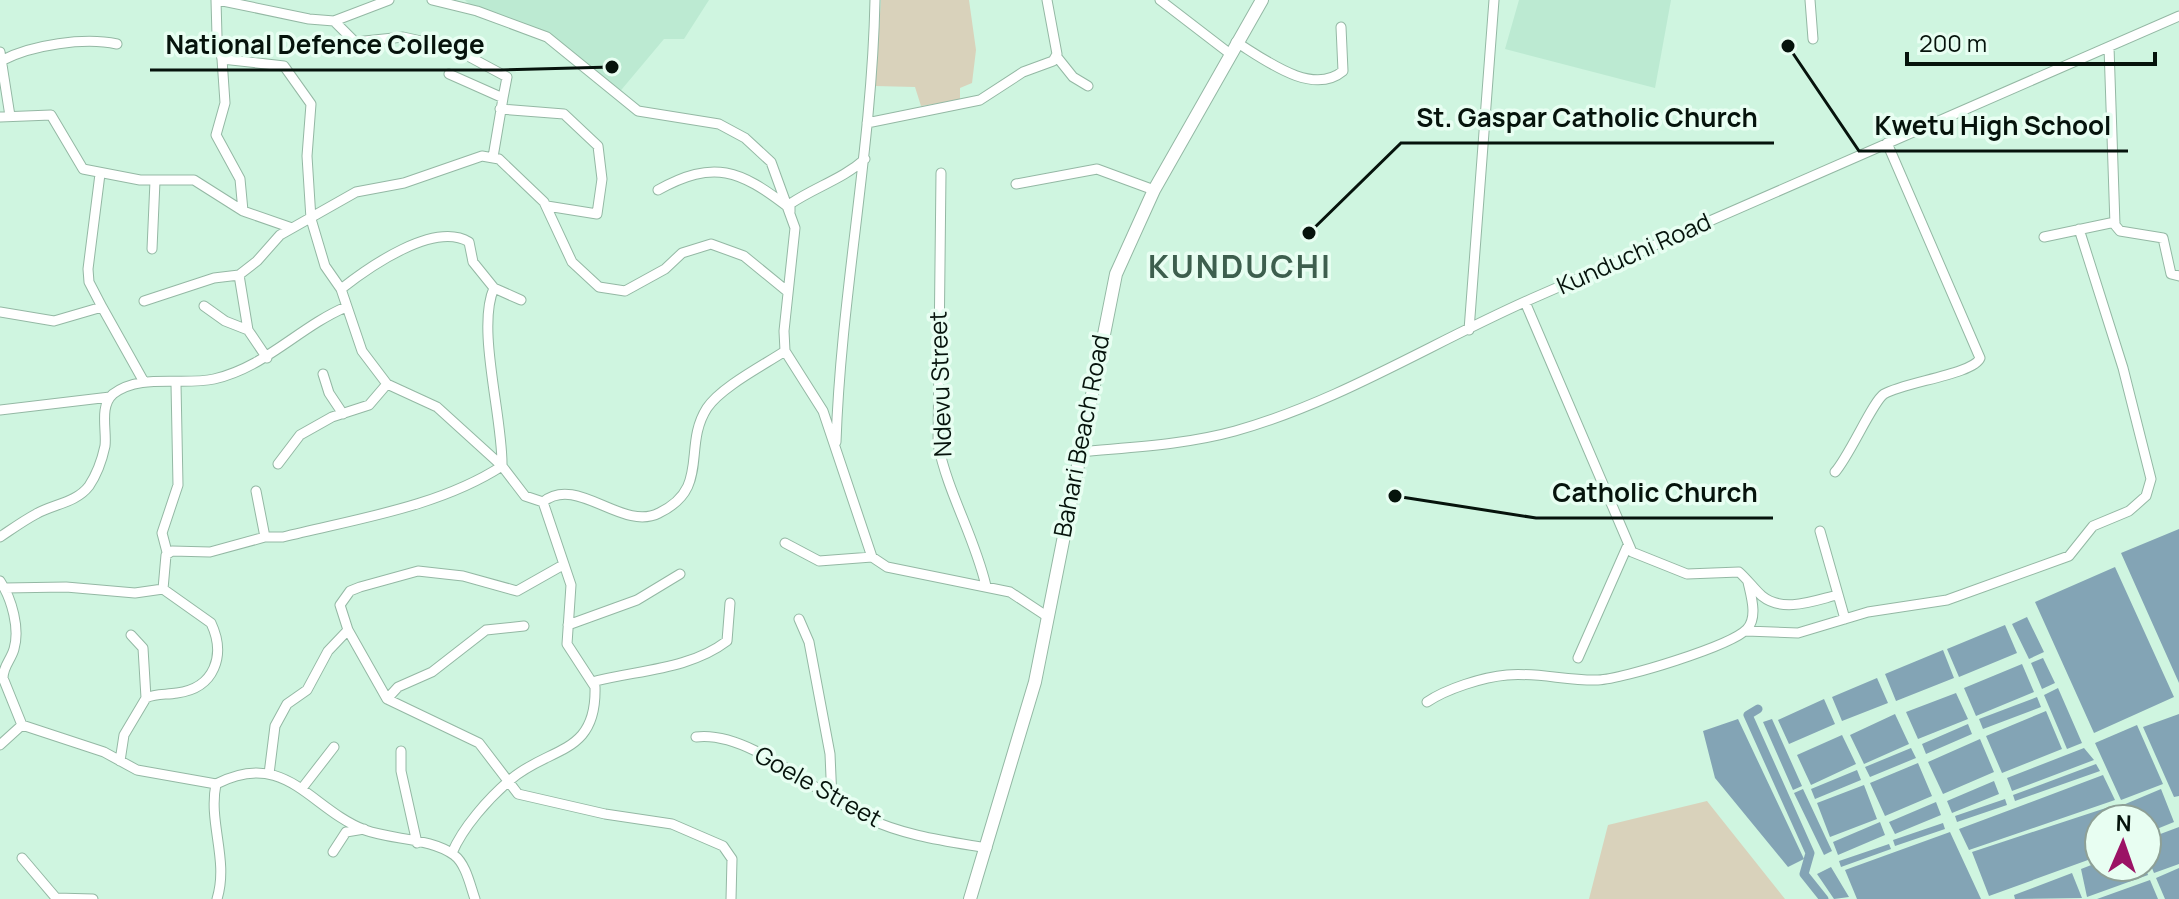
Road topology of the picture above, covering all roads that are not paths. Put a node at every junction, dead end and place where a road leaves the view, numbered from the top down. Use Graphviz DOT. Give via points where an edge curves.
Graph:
graph roads {
  1 [pos="217,0"];
  2 [pos="389,0"];
  3 [pos="432,0"];
  4 [pos="875,0"];
  5 [pos="1047,0"];
  6 [pos="1160,0"];
  7 [pos="1262,0"];
  8 [pos="1494,0"];
  9 [pos="1810,0"];
  10 [pos="2179,16"];
  11 [pos="334,21"];
  12 [pos="1341,27"];
  13 [pos="1813,39"];
  14 [pos="117,44"];
  15 [pos="2109,47"];
  16 [pos="1232,48"];
  17 [pos="2,56"];
  18 [pos="1057,57"];
  19 [pos="222,59"];
  20 [pos="449,74"];
  21 [pos="1088,86"];
  22 [pos="503,98"];
  23 [pos="500,109"];
  24 [pos="5,117"];
  25 [pos="867,123"];
  26 [pos="1887,143"];
  27 [pos="493,157"];
  28 [pos="865,159"];
  29 [pos="941,173"];
  30 [pos="100,174"];
  31 [pos="155,181"];
  32 [pos="1016,184"];
  33 [pos="658,190"];
  34 [pos="1154,190"];
  35 [pos="547,206"];
  36 [pos="790,210"];
  37 [pos="243,211"];
  38 [pos="311,219"];
  39 [pos="2115,222"];
  40 [pos="292,228"];
  41 [pos="2079,229"];
  42 [pos="2044,237"];
  43 [pos="152,249"];
  44 [pos="239,275"];
  45 [pos="2179,276"];
  46 [pos="494,288"];
  47 [pos="341,289"];
  48 [pos="788,292"];
  49 [pos="521,300"];
  50 [pos="144,301"];
  51 [pos="1525,302"];
  52 [pos="204,306"];
  53 [pos="102,307"];
  54 [pos="346,307"];
  55 [pos="0,312"];
  56 [pos="248,330"];
  57 [pos="1469,330"];
  58 [pos="785,351"];
  59 [pos="267,358"];
  60 [pos="323,374"];
  61 [pos="144,382"];
  62 [pos="176,384"];
  63 [pos="387,384"];
  64 [pos="110,397"];
  65 [pos="0,410"];
  66 [pos="343,414"];
  67 [pos="1080,452"];
  68 [pos="836,453"];
  69 [pos="278,464"];
  70 [pos="502,466"];
  71 [pos="1835,472"];
  72 [pos="256,491"];
  73 [pos="543,502"];
  74 [pos="1820,531"];
  75 [pos="0,537"];
  76 [pos="265,537"];
  77 [pos="785,543"];
  78 [pos="1627,547"];
  79 [pos="167,552"];
  80 [pos="872,557"];
  81 [pos="563,565"];
  82 [pos="680,574"];
  83 [pos="1747,579"];
  84 [pos="2,585"];
  85 [pos="986,586"];
  86 [pos="163,589"];
  87 [pos="1837,595"];
  88 [pos="730,603"];
  89 [pos="1048,617"];
  90 [pos="799,619"];
  91 [pos="1845,619"];
  92 [pos="568,625"];
  93 [pos="524,626"];
  94 [pos="348,630"];
  95 [pos="1746,631"];
  96 [pos="131,635"];
  97 [pos="1578,658"];
  98 [pos="592,682"];
  99 [pos="146,698"];
  100 [pos="387,699"];
  101 [pos="1427,702"];
  102 [pos="22,725"];
  103 [pos="696,737"];
  104 [pos="0,745"];
  105 [pos="334,747"];
  106 [pos="401,751"];
  107 [pos="120,761"];
  108 [pos="269,774"];
  109 [pos="510,780"];
  110 [pos="216,784"];
  111 [pos="303,787"];
  112 [pos="832,800"];
  113 [pos="364,829"];
  114 [pos="417,843"];
  115 [pos="987,848"];
  116 [pos="333,852"];
  117 [pos="452,853"];
  118 [pos="22,858"];
  119 [pos="56,899"];
  120 [pos="93,899"];
  121 [pos="217,899"];
  122 [pos="475,899"];
  123 [pos="731,899"];
  124 [pos="970,899"];
  1 -- 11 [label="street"];
  1 -- 19 [label="street"];
  2 -- 11 [label="street"];
  3 -- 36 [label="street" via="547,37 638,111 732,129 771,162"];
  4 -- 25 [label="street"];
  5 -- 18 [label="street"];
  6 -- 16 [label="street"];
  7 -- 16 [label="street, Bahari Beach Road"];
  8 -- 57 [label="street"];
  9 -- 13 [label="street"];
  10 -- 15 [label="street, Kunduchi Road"];
  11 -- 22 [label="street" via="355,42 403,37 453,48 507,77"];
  12 -- 16 [label="street" via="1345,63 1331,80 1311,80"];
  14 -- 17 [label="street" via="99,40"];
  15 -- 26 [label="street, Kunduchi Road"];
  15 -- 39 [label="street"];
  16 -- 34 [label="street, Bahari Beach Road"];
  17 -- 24 [label="street"];
  18 -- 21 [label="street"];
  18 -- 25 [label="street" via="980,100"];
  19 -- 37 [label="street" via="225,103 216,135 240,179"];
  19 -- 38 [label="street" via="284,66 308,98"];
  20 -- 22 [label="street"];
  22 -- 23 [label="street"];
  23 -- 27 [label="street"];
  23 -- 35 [label="street" via="564,114 598,146 602,179 597,214"];
  24 -- 30 [label="street" via="51,115 78,165"];
  25 -- 28 [label="street"];
  26 -- 51 [label="street, Kunduchi Road"];
  26 -- 71 [label="street" via="1980,358 1973,367 1882,395"];
  27 -- 35 [label="street"];
  27 -- 38 [label="street" via="468,158 404,183 356,192"];
  28 -- 36 [label="street" via="801,196"];
  28 -- 68 [label="street" via="840,348"];
  29 -- 85 [label="street, Ndevu Street" via="938,444"];
  30 -- 31 [label="street"];
  30 -- 53 [label="street" via="88,269"];
  31 -- 37 [label="street" via="194,180"];
  31 -- 43 [label="street"];
  32 -- 34 [label="street" via="1088,169"];
  33 -- 36 [label="street" via="686,174 731,172 762,186"];
  34 -- 67 [label="street, Bahari Beach Road" via="1116,274"];
  35 -- 48 [label="street" via="572,262 599,287 625,291 682,253 711,244 744,256"];
  36 -- 48 [label="street" via="796,243"];
  37 -- 40 [label="street"];
  38 -- 40 [label="street"];
  38 -- 47 [label="street" via="325,266"];
  39 -- 41 [label="street"];
  39 -- 45 [label="street" via="2120,231 2163,238 2171,274"];
  40 -- 44 [label="street"];
  41 -- 42 [label="street"];
  41 -- 91 [label="street" via="2123,368 2151,479 2149,492 2129,511 2093,526 2069,556 1947,600"];
  44 -- 50 [label="street"];
  44 -- 56 [label="street"];
  46 -- 47 [label="street" via="473,262 469,242 458,235 426,240 373,264"];
  46 -- 49 [label="street"];
  46 -- 70 [label="street" via="490,354"];
  47 -- 54 [label="street"];
  48 -- 58 [label="street"];
  51 -- 57 [label="street, Kunduchi Road"];
  51 -- 78 [label="street"];
  52 -- 56 [label="street"];
  53 -- 55 [label="street" via="59,320"];
  53 -- 61 [label="street"];
  54 -- 59 [label="street"];
  54 -- 63 [label="street" via="362,351"];
  56 -- 59 [label="street"];
  57 -- 67 [label="street, Kunduchi Road" via="1358,384 1234,431 1170,444"];
  58 -- 68 [label="street" via="823,411"];
  58 -- 73 [label="street" via="710,404 698,427 690,486 658,514 635,517 572,496 551,496"];
  59 -- 62 [label="street" via="241,371"];
  60 -- 66 [label="street"];
  61 -- 62 [label="street"];
  61 -- 64 [label="street"];
  62 -- 79 [label="street" via="178,485 162,533"];
  63 -- 66 [label="street" via="369,405"];
  63 -- 70 [label="street" via="437,407"];
  64 -- 65 [label="street"];
  64 -- 75 [label="street" via="102,461 87,488"];
  66 -- 69 [label="street" via="300,435"];
  67 -- 89 [label="street, Bahari Beach Road"];
  68 -- 80 [label="street"];
  70 -- 73 [label="street" via="525,496"];
  70 -- 76 [label="street" via="416,504"];
  72 -- 76 [label="street"];
  73 -- 81 [label="street"];
  74 -- 87 [label="street"];
  76 -- 79 [label="street" via="210,552"];
  77 -- 80 [label="street" via="819,561"];
  78 -- 83 [label="street" via="1687,574 1731,570"];
  78 -- 97 [label="street"];
  79 -- 86 [label="street"];
  80 -- 85 [label="street" via="887,567"];
  81 -- 92 [label="street" via="571,585"];
  81 -- 94 [label="street" via="517,591 463,576 418,571 360,587 340,601"];
  82 -- 92 [label="street" via="637,600"];
  83 -- 87 [label="street" via="1778,604"];
  83 -- 95 [label="street" via="1753,607"];
  84 -- 86 [label="street" via="135,593"];
  84 -- 102 [label="street" via="17,629 3,678"];
  85 -- 89 [label="street" via="1010,592"];
  86 -- 99 [label="street" via="211,623 218,662 211,676 191,690"];
  87 -- 91 [label="street"];
  88 -- 98 [label="street" via="727,641 712,651"];
  89 -- 115 [label="street, Bahari Beach Road" via="1035,682"];
  90 -- 112 [label="street" via="809,642 830,754"];
  91 -- 95 [label="street" via="1798,633"];
  92 -- 98 [label="street" via="569,650"];
  93 -- 100 [label="street" via="486,630"];
  94 -- 100 [label="street"];
  94 -- 108 [label="street" via="328,651 307,690 287,704 275,726"];
  95 -- 101 [label="street" via="1625,676 1568,680 1508,675 1458,687"];
  96 -- 99 [label="street" via="143,648"];
  98 -- 109 [label="street" via="591,718 579,741"];
  99 -- 107 [label="street" via="124,735"];
  100 -- 109 [label="street" via="479,743"];
  102 -- 104 [label="street"];
  102 -- 107 [label="street"];
  103 -- 112 [label="street, Goele Street" via="752,750"];
  105 -- 111 [label="street"];
  106 -- 114 [label="street"];
  107 -- 110 [label="street" via="137,770"];
  108 -- 110 [label="street"];
  108 -- 111 [label="street"];
  109 -- 117 [label="street" via="458,839"];
  109 -- 123 [label="street" via="518,794 672,824 723,846 732,859"];
  110 -- 121 [label="street" via="212,803 224,878"];
  111 -- 113 [label="street"];
  112 -- 115 [label="street, Goele Street" via="902,833"];
  113 -- 114 [label="street"];
  113 -- 116 [label="street" via="346,832"];
  114 -- 117 [label="street"];
  115 -- 124 [label="street, Bahari Beach Road"];
  117 -- 122 [label="street"];
  118 -- 119 [label="street"];
  119 -- 120 [label="street"];
}
